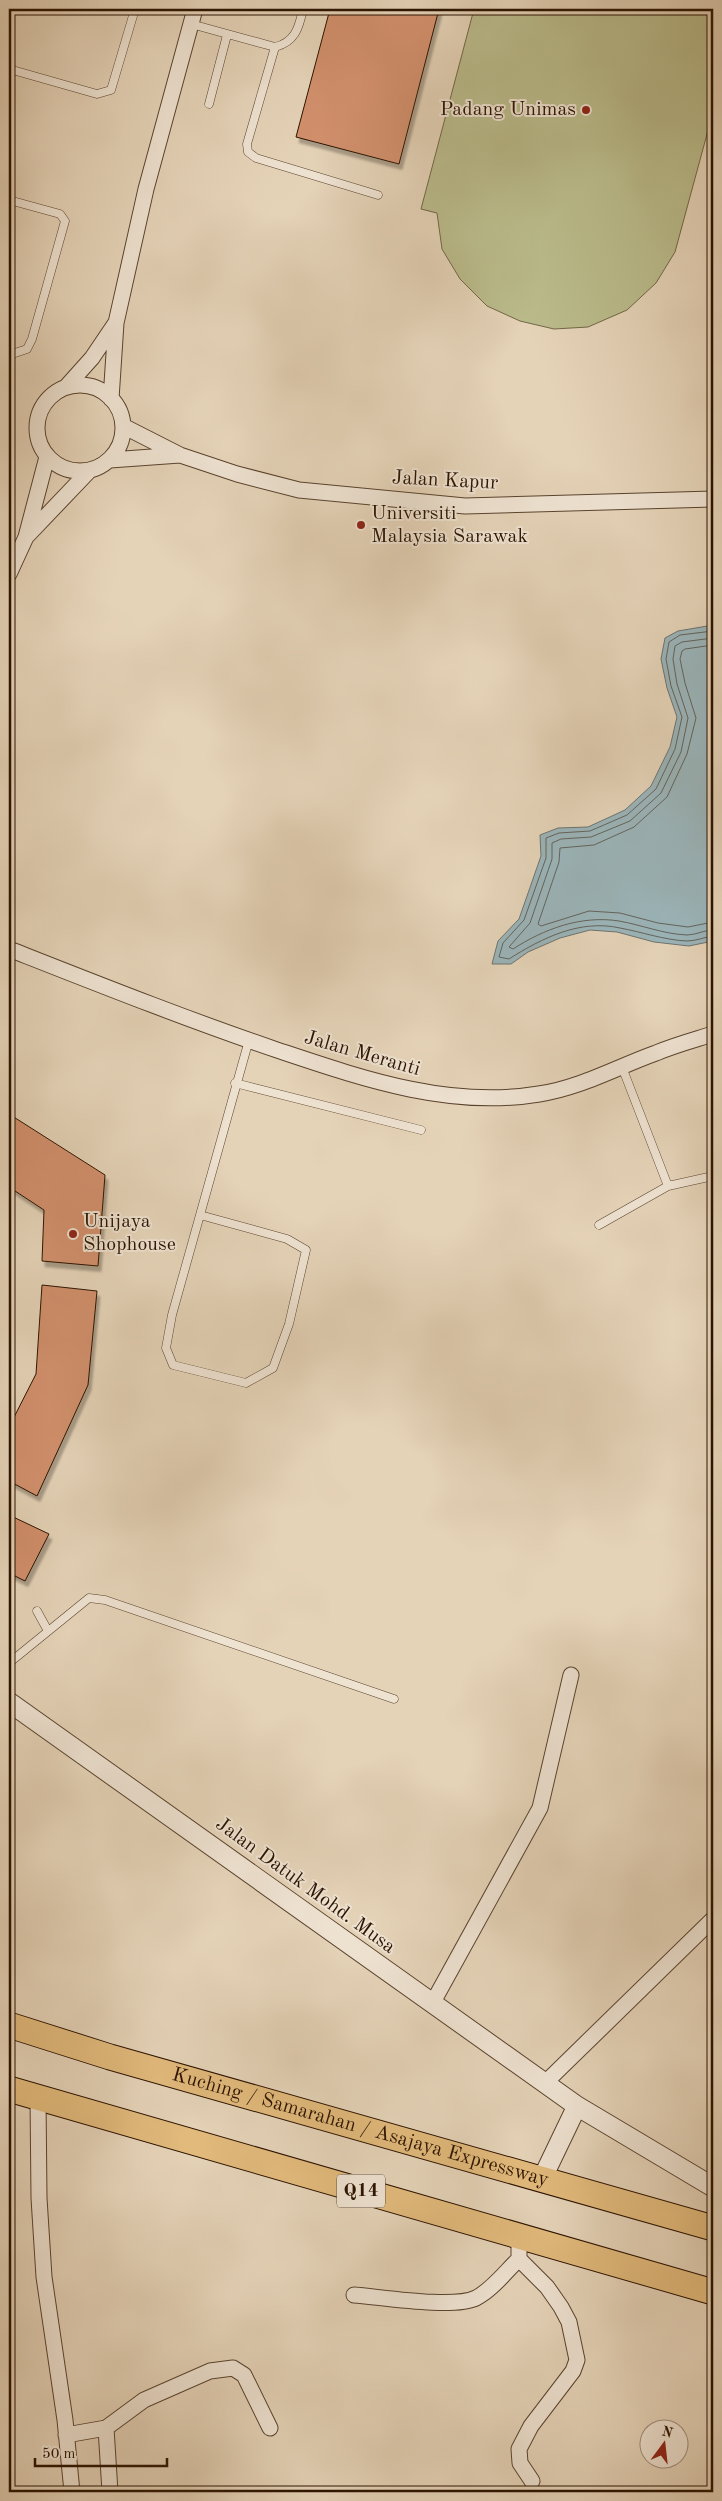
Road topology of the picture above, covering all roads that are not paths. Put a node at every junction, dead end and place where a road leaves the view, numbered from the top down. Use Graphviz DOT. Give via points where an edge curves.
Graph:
graph roads {
  1 [pos="135,9"];
  2 [pos="194,9"];
  3 [pos="303,9"];
  4 [pos="191,24"];
  5 [pos="227,35"];
  6 [pos="275,47"];
  7 [pos="9,69"];
  8 [pos="209,104"];
  9 [pos="378,195"];
  10 [pos="9,200"];
  11 [pos="116,323"];
  12 [pos="9,352"];
  13 [pos="66,387"];
  14 [pos="111,399"];
  15 [pos="123,426"];
  16 [pos="180,455"];
  17 [pos="47,457"];
  18 [pos="110,460"];
  19 [pos="90,470"];
  20 [pos="713,499"];
  21 [pos="26,537"];
  22 [pos="9,574"];
  23 [pos="9,949"];
  24 [pos="713,1034"];
  25 [pos="249,1040"];
  26 [pos="622,1067"];
  27 [pos="235,1083"];
  28 [pos="421,1130"];
  29 [pos="713,1176"];
  30 [pos="668,1186"];
  31 [pos="200,1215"];
  32 [pos="599,1225"];
  33 [pos="36,1611"];
  34 [pos="48,1631"];
  35 [pos="9,1662"];
  36 [pos="571,1675"];
  37 [pos="394,1699"];
  38 [pos="9,1702"];
  39 [pos="713,1918"];
  40 [pos="432,2004"];
  41 [pos="9,2025"];
  42 [pos="545,2083"];
  43 [pos="9,2088"];
  44 [pos="38,2098"];
  45 [pos="577,2106"];
  46 [pos="542,2179"];
  47 [pos="713,2187"];
  48 [pos="713,2228"];
  49 [pos="519,2248"];
  50 [pos="713,2292"];
  51 [pos="354,2295"];
  52 [pos="106,2428"];
  53 [pos="270,2428"];
  54 [pos="66,2435"];
  55 [pos="532,2481"];
  56 [pos="72,2492"];
  57 [pos="110,2492"];
  1 -- 7 [label="lane" via="111,90 106,93 97,94"];
  2 -- 4 [label="street"];
  3 -- 6 [label="lane" via="292,40"];
  4 -- 5 [label="lane"];
  4 -- 11 [label="street" via="146,189"];
  5 -- 6 [label="lane"];
  5 -- 8 [label="lane"];
  6 -- 9 [label="lane" via="247,144 248,152 256,158"];
  10 -- 12 [label="lane" via="51,210 65,221 32,339 27,349"];
  11 -- 13 [label="street" via="92,358"];
  11 -- 14 [label="street"];
  13 -- 14 [label="street" via="90,386"];
  13 -- 17 [label="street" via="44,403 38,415 39,444"];
  14 -- 15 [label="street" via="120,411"];
  15 -- 16 [label="street, Jalan Kapur"];
  15 -- 18 [label="street" via="118,450"];
  16 -- 18 [label="street, Jalan Kapur"];
  16 -- 20 [label="street, Jalan Kapur" via="299,490 456,505"];
  17 -- 19 [label="street" via="66,470"];
  17 -- 21 [label="street"];
  18 -- 19 [label="street"];
  19 -- 21 [label="street"];
  21 -- 22 [label="street"];
  23 -- 25 [label="street, Jalan Meranti" via="167,1012"];
  24 -- 26 [label="street, Jalan Meranti"];
  25 -- 26 [label="street, Jalan Meranti" via="433,1095 538,1094"];
  25 -- 27 [label="lane"];
  26 -- 30 [label="lane"];
  27 -- 28 [label="lane"];
  27 -- 31 [label="lane"];
  29 -- 30 [label="lane"];
  30 -- 32 [label="lane"];
  31 -- 31 [label="lane" via="166,1348 173,1365 246,1383 273,1368 289,1324 306,1250 287,1239"];
  33 -- 34 [label="lane"];
  34 -- 35 [label="lane"];
  34 -- 37 [label="lane" via="89,1598 105,1600"];
  36 -- 40 [label="street" via="540,1808"];
  38 -- 40 [label="street, Jalan Datuk Mohd. Musa"];
  39 -- 42 [label="street"];
  40 -- 42 [label="street, Jalan Datuk Mohd. Musa"];
  41 -- 46 [label="highway, Kuching / Samarahan / Asajaya Expressway" via="129,2063"];
  42 -- 45 [label="street, Jalan Datuk Mohd. Musa"];
  43 -- 44 [label="highway, Q14"];
  44 -- 49 [label="highway, Q14"];
  44 -- 54 [label="street" via="44,2277"];
  45 -- 46 [label="street"];
  45 -- 47 [label="street, Jalan Datuk Mohd. Musa"];
  46 -- 48 [label="highway, Kuching / Samarahan / Asajaya Expressway"];
  49 -- 50 [label="highway, Q14"];
  49 -- 51 [label="street" via="489,2288 469,2300 431,2301"];
  49 -- 55 [label="street" via="569,2322 578,2360 531,2426 519,2449 520,2463"];
  52 -- 53 [label="street" via="144,2400 183,2382 226,2368 244,2374"];
  52 -- 54 [label="street"];
  52 -- 57 [label="street"];
  54 -- 56 [label="street"];
}
